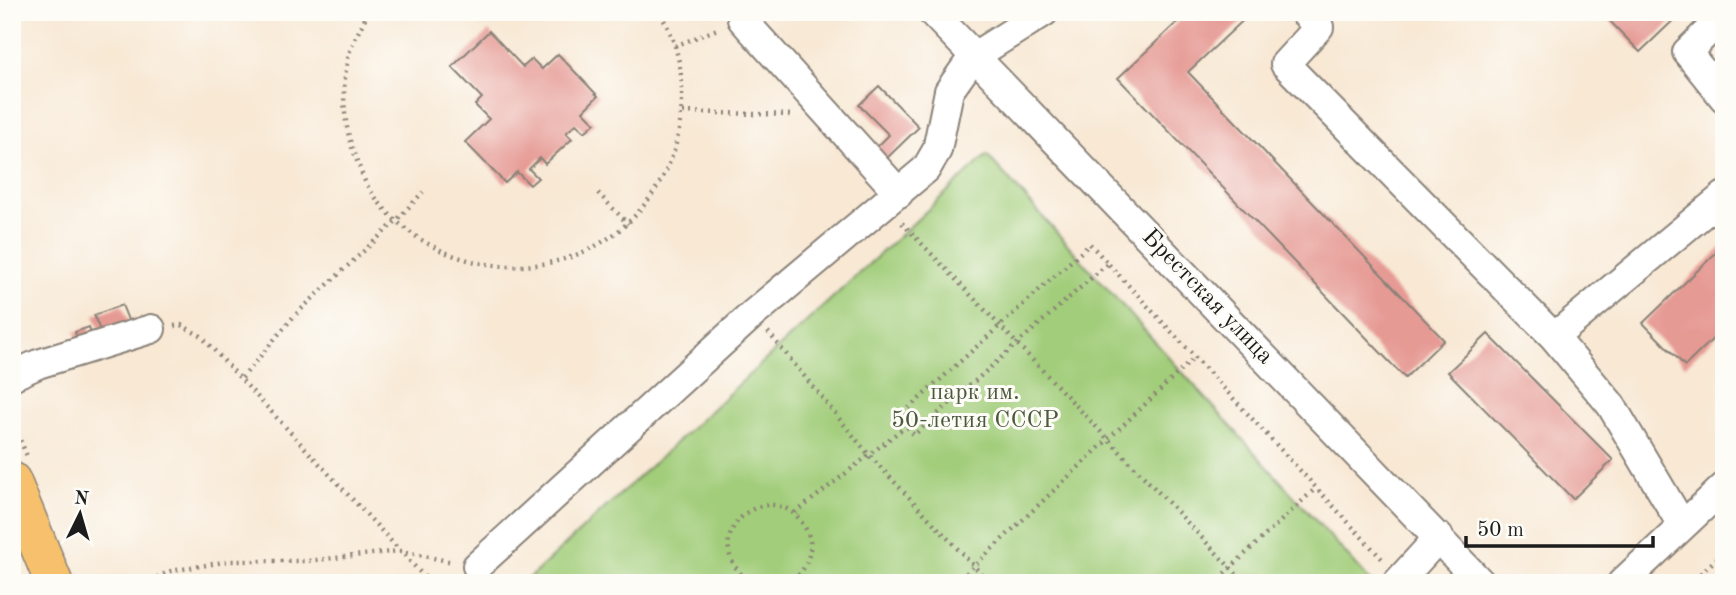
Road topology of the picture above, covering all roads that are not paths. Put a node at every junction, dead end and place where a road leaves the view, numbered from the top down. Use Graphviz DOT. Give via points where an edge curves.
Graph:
graph roads {
  1 [pos="932,12"];
  2 [pos="1044,12"];
  3 [pos="1724,16"];
  4 [pos="1319,17"];
  5 [pos="742,19"];
  6 [pos="973,57"];
  7 [pos="1724,98"];
  8 [pos="1724,196"];
  9 [pos="892,199"];
  10 [pos="151,329"];
  11 [pos="1554,337"];
  12 [pos="12,376"];
  13 [pos="12,481"];
  14 [pos="1724,487"];
  15 [pos="1682,525"];
  16 [pos="1439,537"];
  17 [pos="477,566"];
  18 [pos="1399,581"];
  19 [pos="54,583"];
  20 [pos="1481,583"];
  21 [pos="1622,583"];
  1 -- 6 [label="street, Брестская улица"];
  2 -- 6 [label="street"];
  3 -- 7 [label="street" via="1687,51"];
  4 -- 11 [label="street" via="1285,64"];
  5 -- 9 [label="street" via="826,112"];
  6 -- 9 [label="street" via="949,91 932,159"];
  6 -- 16 [label="street, Брестская улица"];
  8 -- 11 [label="street"];
  9 -- 17 [label="street" via="753,314"];
  10 -- 12 [label="street"];
  11 -- 15 [label="street" via="1611,405"];
  13 -- 19 [label="main road"];
  14 -- 15 [label="street"];
  15 -- 21 [label="street"];
  16 -- 18 [label="street"];
  16 -- 20 [label="street, Брестская улица"];
}
